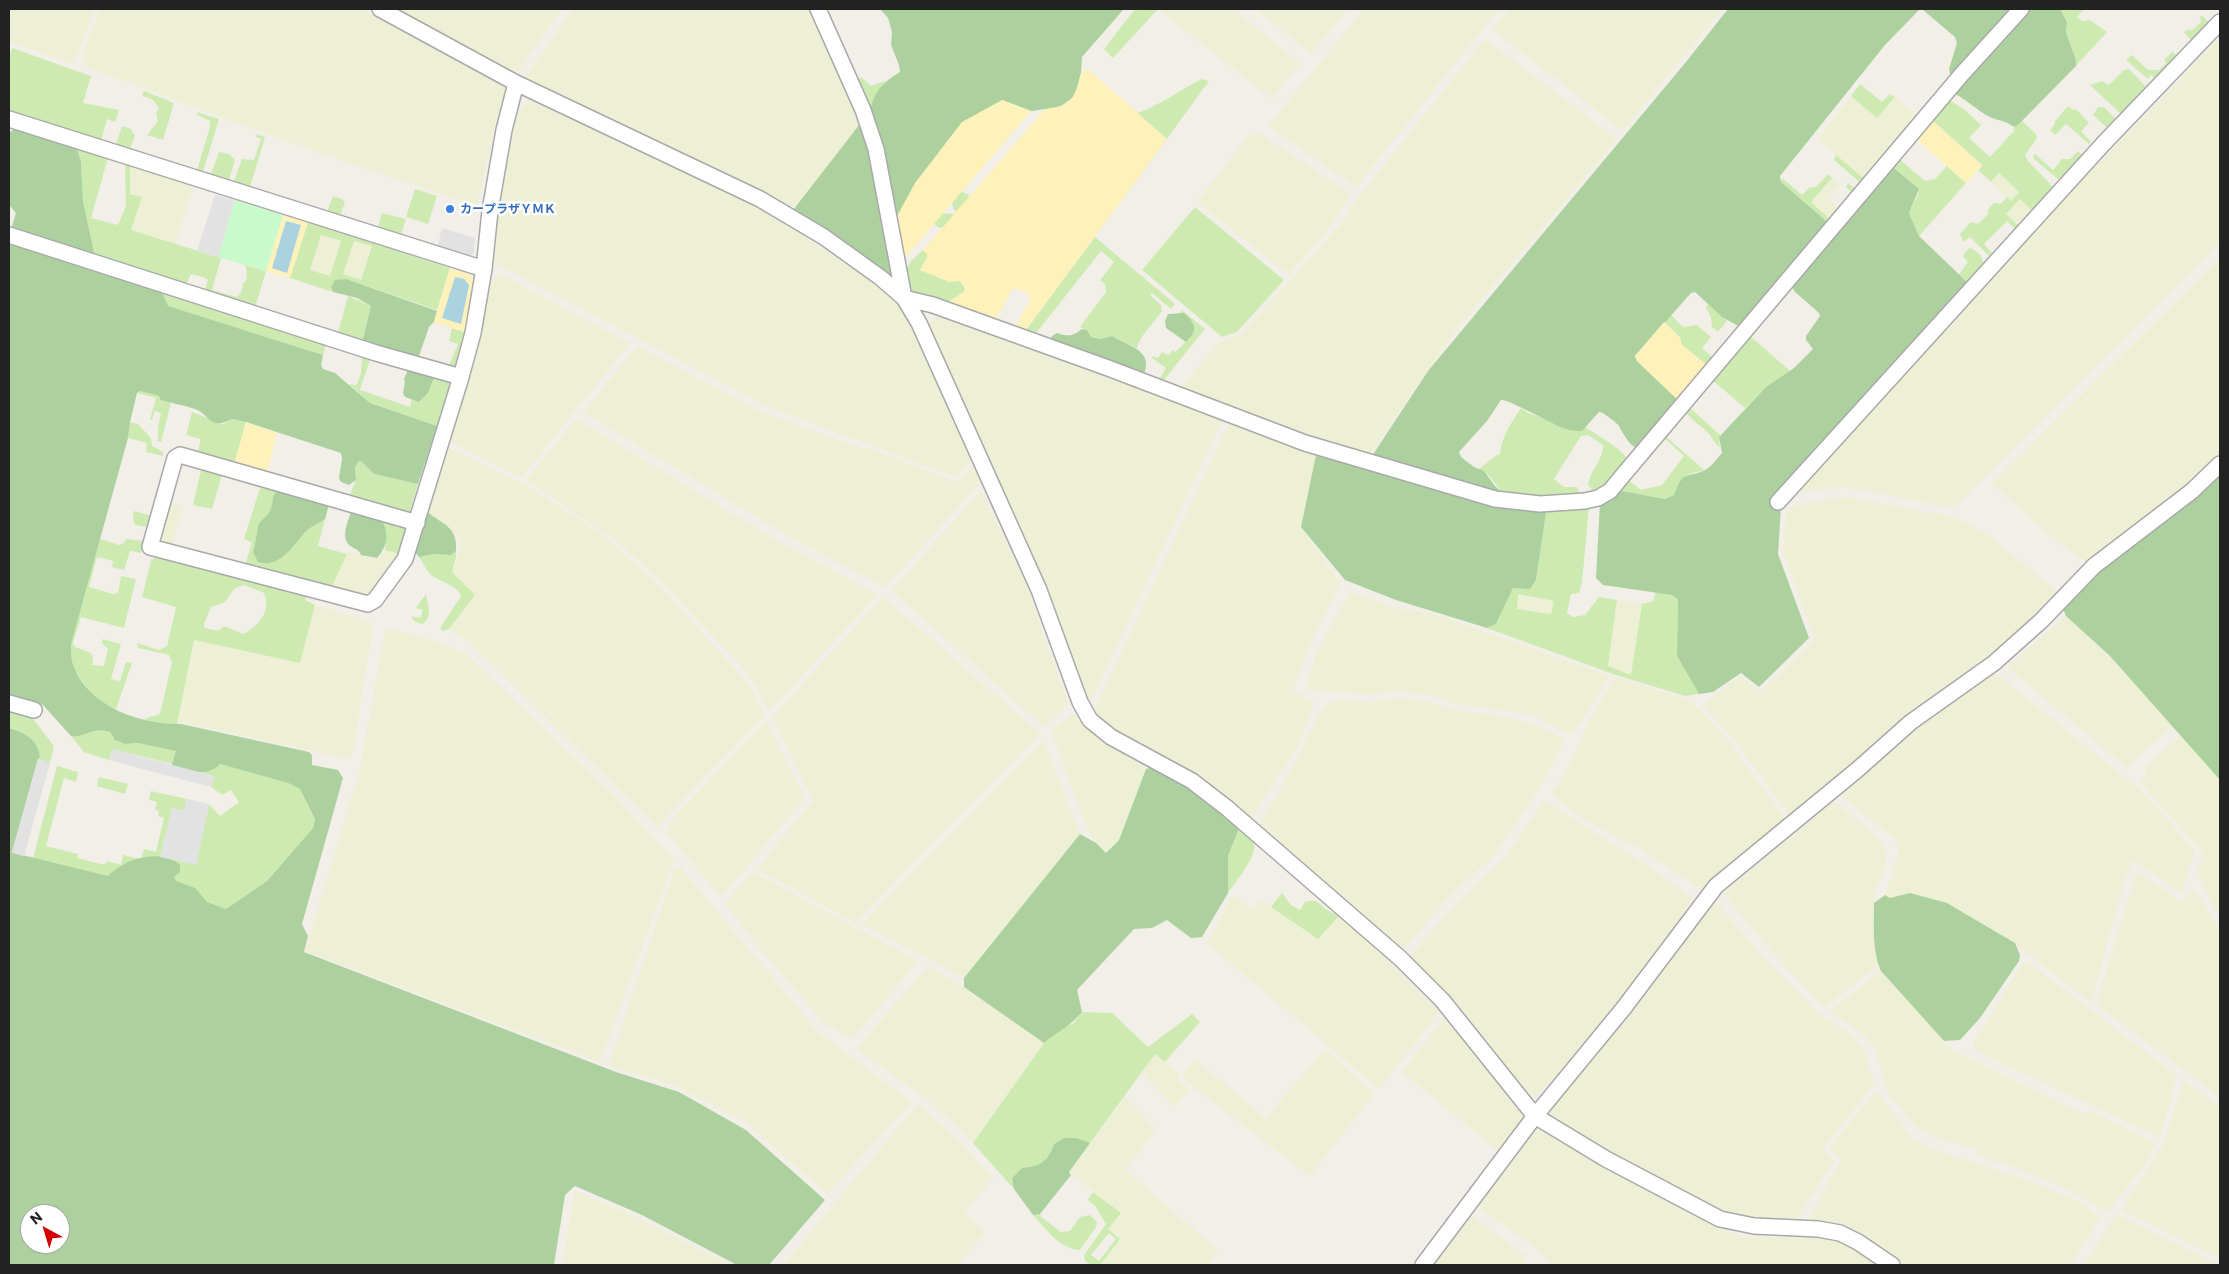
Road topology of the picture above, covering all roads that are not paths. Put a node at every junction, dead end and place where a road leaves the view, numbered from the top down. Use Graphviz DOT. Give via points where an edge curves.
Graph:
graph roads {
  1 [pos="380,9"];
  2 [pos="818,9"];
  3 [pos="2021,9"];
  4 [pos="2220,22"];
  5 [pos="516,83"];
  6 [pos="9,119"];
  7 [pos="9,235"];
  8 [pos="484,269"];
  9 [pos="904,298"];
  10 [pos="461,377"];
  11 [pos="2220,464"];
  12 [pos="1778,502"];
  13 [pos="417,523"];
  14 [pos="9,703"];
  15 [pos="34,710"];
  16 [pos="1535,1116"];
  17 [pos="1423,1265"];
  18 [pos="1892,1265"];
  1 -- 5 [label="street"];
  2 -- 9 [label="street" via="863,110 876,149"];
  3 -- 9 [label="street" via="1962,74 1610,491 1598,498 1540,504 1495,499 1305,443 1099,364 933,305"];
  4 -- 12 [label="street" via="2104,143"];
  5 -- 8 [label="street" via="502,139"];
  5 -- 9 [label="street" via="760,199 824,237"];
  6 -- 8 [label="street"];
  7 -- 10 [label="street" via="376,353"];
  8 -- 10 [label="street" via="473,333"];
  9 -- 16 [label="street" via="919,323 1039,590 1080,702 1090,720 1111,737 1192,781 1401,959 1442,1000"];
  10 -- 13 [label="street"];
  11 -- 16 [label="street" via="2192,491 2094,566 1994,664 1911,722 1858,770 1716,886 1623,1009"];
  13 -- 13 [label="street" via="404,559 375,600 368,604 150,546 175,458 180,455"];
  14 -- 15 [label="street"];
  16 -- 17 [label="street"];
  16 -- 18 [label="street" via="1615,1164 1720,1219 1754,1226 1840,1233"];
}
